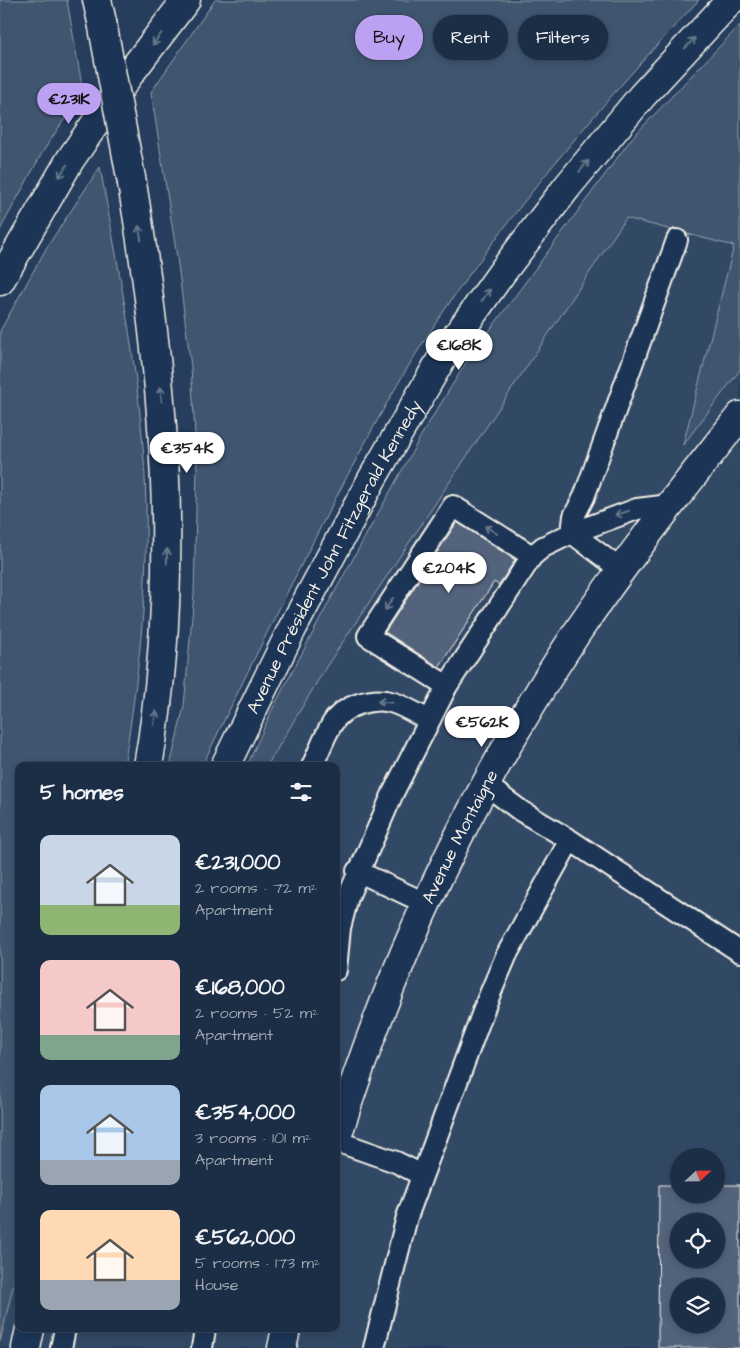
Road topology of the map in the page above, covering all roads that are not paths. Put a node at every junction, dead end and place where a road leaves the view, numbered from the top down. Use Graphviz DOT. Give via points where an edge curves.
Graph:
graph roads {
  1 [pos="186,0"];
  2 [pos="731,0"];
  3 [pos="99,11"];
  4 [pos="677,240"];
  5 [pos="0,281"];
  6 [pos="740,416"];
  7 [pos="670,505"];
  8 [pos="572,533"];
  9 [pos="532,556"];
  10 [pos="621,570"];
  11 [pos="447,686"];
  12 [pos="429,720"];
  13 [pos="149,762"];
  14 [pos="227,762"];
  15 [pos="314,762"];
  16 [pos="486,785"];
  17 [pos="570,840"];
  18 [pos="357,872"];
  19 [pos="427,904"];
  20 [pos="340,940"];
  21 [pos="740,952"];
  22 [pos="340,1129"];
  23 [pos="340,1142"];
  24 [pos="422,1175"];
  25 [pos="29,1332"];
  26 [pos="64,1332"];
  27 [pos="205,1332"];
  28 [pos="285,1332"];
  29 [pos="26,1348"];
  30 [pos="61,1348"];
  31 [pos="202,1348"];
  32 [pos="282,1348"];
  33 [pos="374,1348"];
  1 -- 5 [label="main road, one-way" via="70,160"];
  14 -- 2 [label="main road, Avenue Président John Fitzgerald Kennedy, one-way" via="292,629 372,479 446,351 573,180 642,96"];
  13 -- 3 [label="main road, one-way, bridge" via="165,614 166,463 158,364 132,182"];
  4 -- 8 [label="lane" via="574,516"];
  6 -- 7 [label="main road, Avenue Montaigne"];
  7 -- 8 [label="lane, one-way" via="637,509"];
  7 -- 10 [label="main road, Avenue Montaigne"];
  8 -- 9 [label="lane" via="543,546"];
  8 -- 10 [label="lane"];
  9 -- 11 [label="lane"];
  9 -- 11 [label="lane, one-way" via="453,506 373,628 368,636"];
  10 -- 16 [label="main road, Avenue Montaigne" via="559,660"];
  11 -- 12 [label="lane"];
  12 -- 15 [label="lane, one-way" via="386,701 352,706 332,723"];
  12 -- 18 [label="lane"];
  16 -- 17 [label="lane" via="521,811"];
  16 -- 19 [label="main road, Avenue Montaigne"];
  17 -- 21 [label="lane"];
  17 -- 24 [label="lane" via="507,954"];
  18 -- 19 [label="lane"];
  18 -- 20 [label="lane" via="344,911"];
  19 -- 22 [label="main road, Avenue Montaigne" via="364,1055"];
  23 -- 24 [label="lane"];
  24 -- 33 [label="lane" via="402,1236"];
  25 -- 29 [label="main road"];
  26 -- 30 [label="lane"];
  27 -- 31 [label="lane"];
  28 -- 32 [label="main road"];
}
